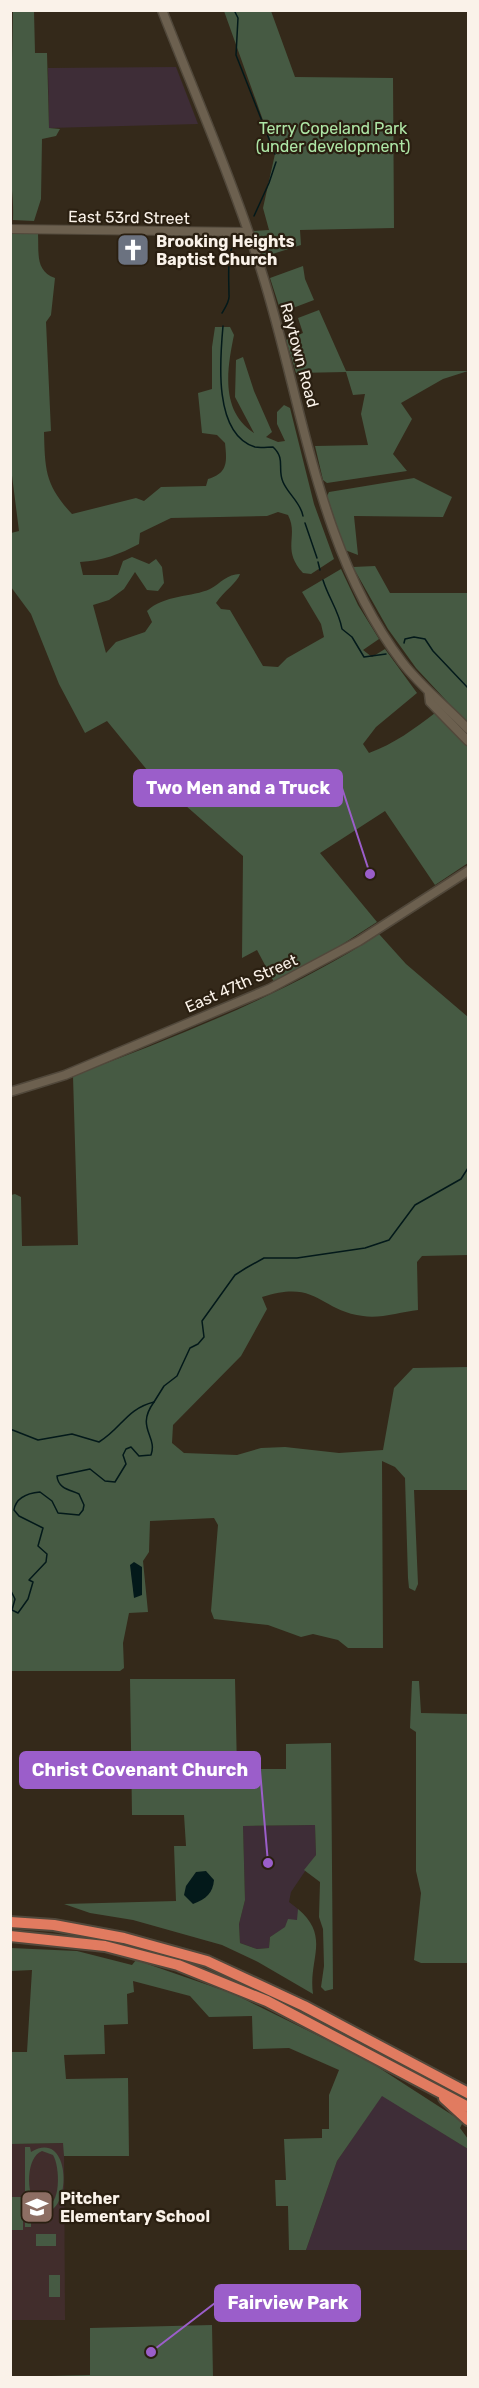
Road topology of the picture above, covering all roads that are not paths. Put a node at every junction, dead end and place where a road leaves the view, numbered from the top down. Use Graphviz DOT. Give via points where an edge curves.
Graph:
graph roads {
  1 [pos="162,10"];
  2 [pos="10,229"];
  3 [pos="248,232"];
  4 [pos="429,694"];
  5 [pos="468,729"];
  6 [pos="468,741"];
  7 [pos="468,871"];
  8 [pos="10,1092"];
  9 [pos="10,1922"];
  10 [pos="10,1936"];
  11 [pos="435,2089"];
  12 [pos="468,2093"];
  13 [pos="468,2107"];
  14 [pos="468,2120"];
  1 -- 3 [label="main road, Raytown Road"];
  2 -- 3 [label="street, East 53rd Street"];
  3 -- 4 [label="main road, Raytown Road" via="277,322 320,489 345,562 387,640"];
  4 -- 5 [label="main road, Raytown Road" via="437,697"];
  4 -- 6 [label="main road, Raytown Road" via="430,702"];
  7 -- 8 [label="main road, East 47th Street" via="359,941 269,989 65,1075"];
  9 -- 12 [label="highway" via="54,1924 207,1961 304,2006"];
  10 -- 11 [label="highway" via="105,1946 178,1965 267,2001"];
  11 -- 13 [label="highway"];
  11 -- 14 [label="highway"];
}
